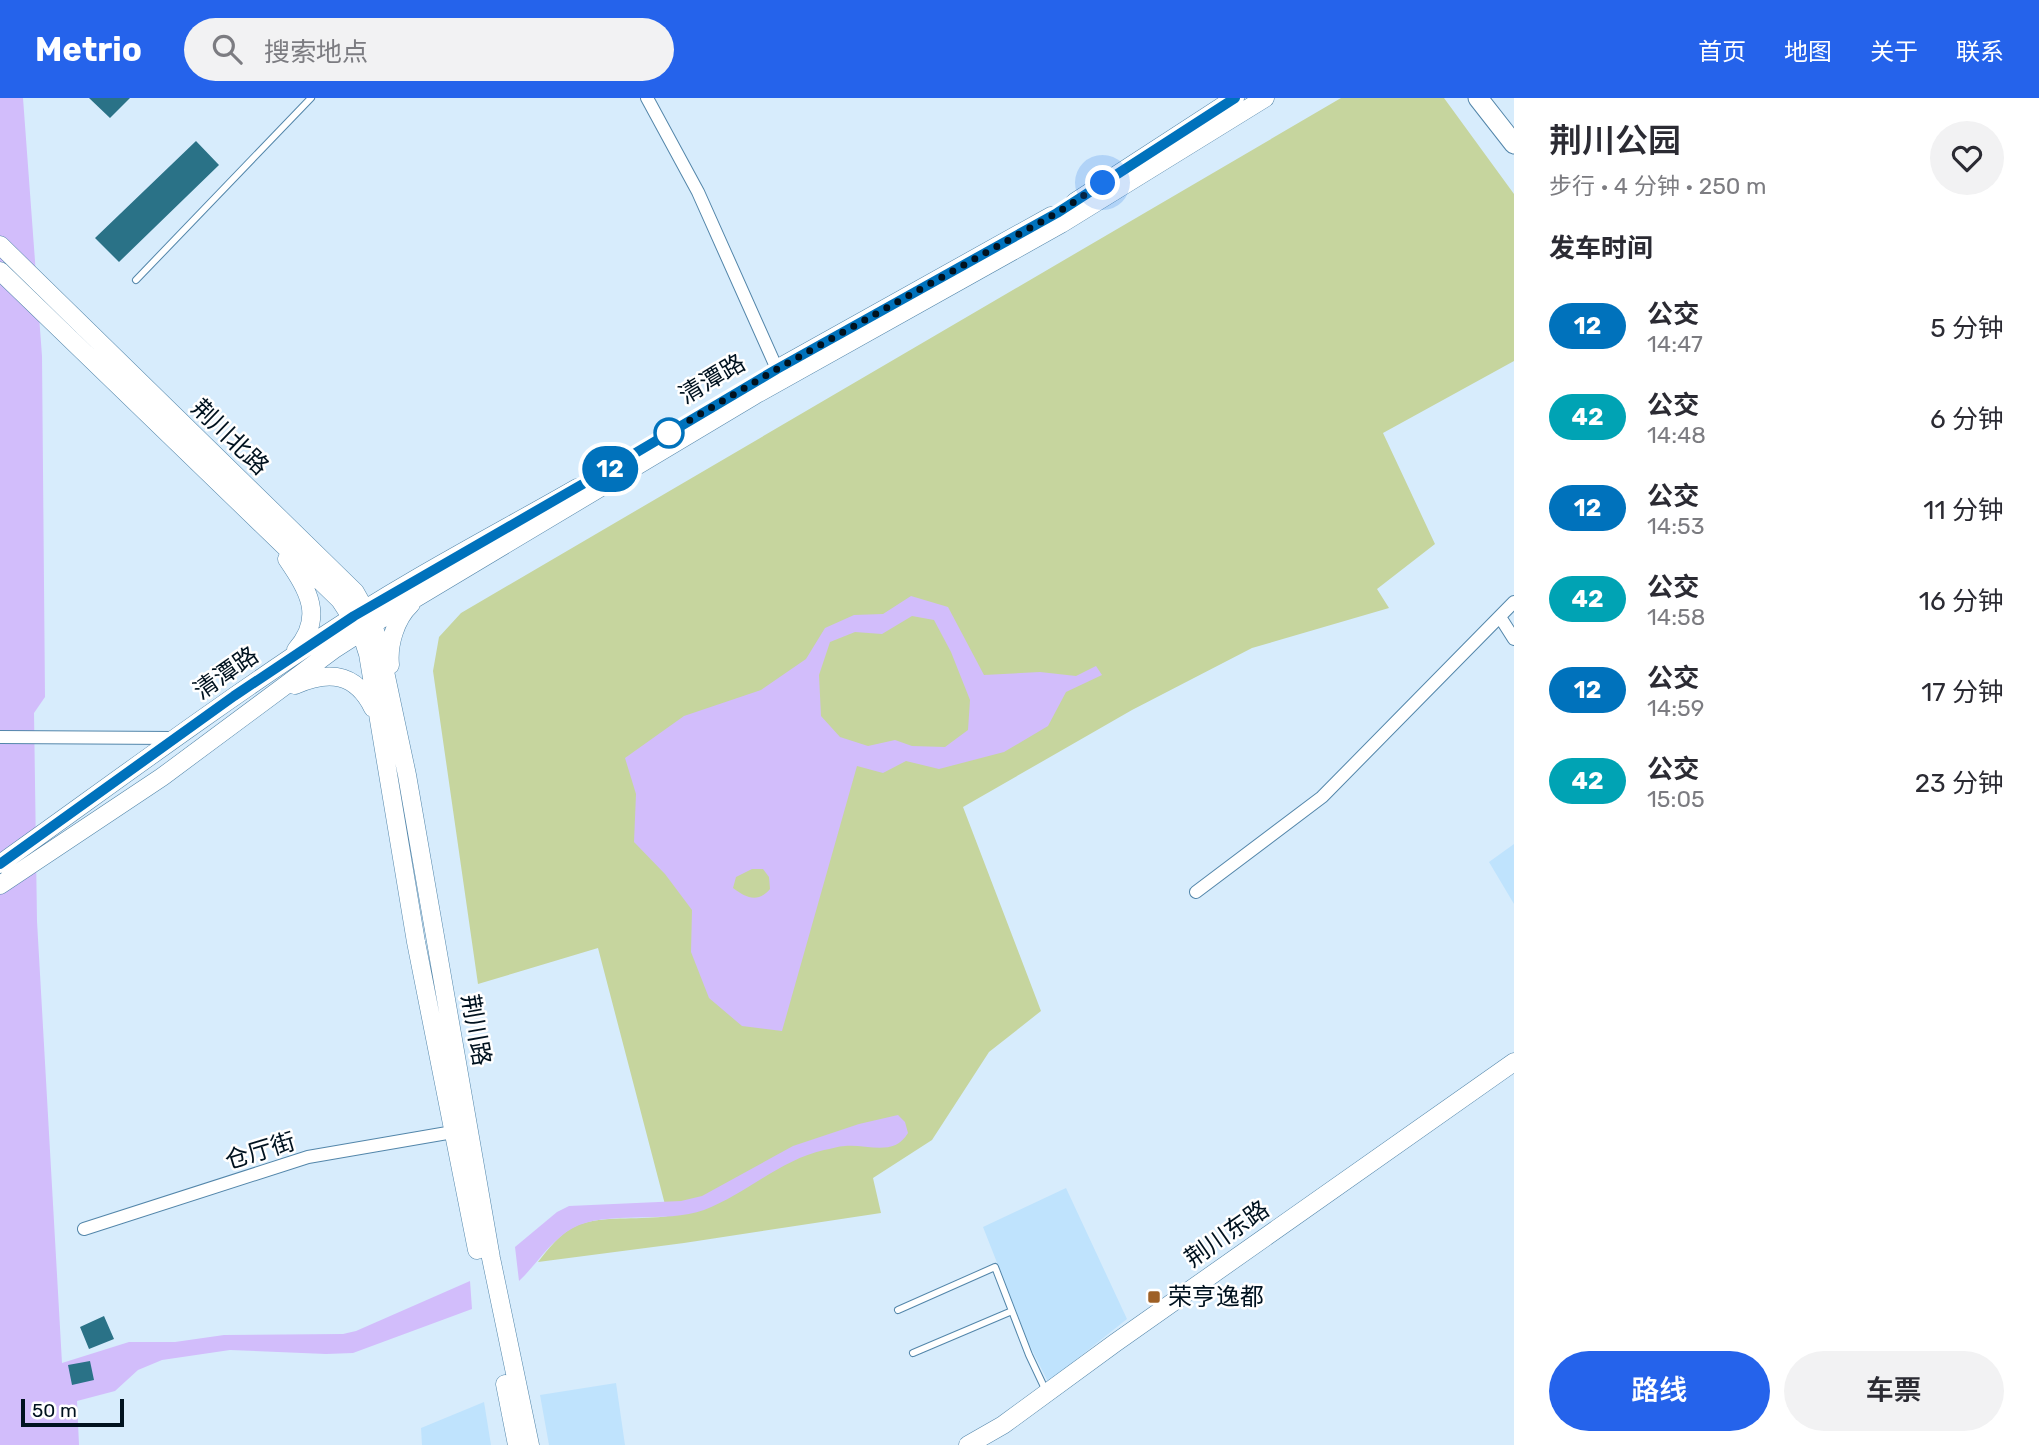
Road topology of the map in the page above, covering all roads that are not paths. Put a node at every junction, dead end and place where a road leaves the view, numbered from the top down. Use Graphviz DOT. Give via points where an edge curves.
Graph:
graph roads {
  1 [pos="311,98"];
  2 [pos="647,98"];
  3 [pos="1235,98"];
  4 [pos="1265,98"];
  5 [pos="1478,98"];
  6 [pos="1514,144"];
  7 [pos="0,245"];
  8 [pos="0,271"];
  9 [pos="136,281"];
  10 [pos="777,369"];
  11 [pos="268,530"];
  12 [pos="422,594"];
  13 [pos="1514,602"];
  14 [pos="1500,617"];
  15 [pos="363,621"];
  16 [pos="1514,639"];
  17 [pos="286,661"];
  18 [pos="275,693"];
  19 [pos="387,720"];
  20 [pos="0,737"];
  21 [pos="176,738"];
  22 [pos="0,864"];
  23 [pos="0,885"];
  24 [pos="1196,892"];
  25 [pos="1514,1062"];
  26 [pos="453,1132"];
  27 [pos="84,1229"];
  28 [pos="898,1310"];
  29 [pos="1012,1311"];
  30 [pos="913,1353"];
  31 [pos="1047,1393"];
  32 [pos="517,1445"];
  33 [pos="530,1445"];
  34 [pos="968,1445"];
  1 -- 9 [label="lane"];
  2 -- 10 [label="street" via="698,192"];
  3 -- 10 [label="main road, 清潭路" via="1057,213"];
  4 -- 12 [label="main road, 清潭路" via="1061,224 755,395"];
  5 -- 6 [label="main road"];
  7 -- 15 [label="main road, 荆川北路" via="355,592"];
  8 -- 11 [label="main road, 荆川北路"];
  10 -- 15 [label="main road, 清潭路"];
  11 -- 15 [label="main road, 荆川北路"];
  11 -- 17 [label="main road" via="312,601 312,621 304,641"];
  12 -- 15 [label="main road, 清潭路"];
  12 -- 19 [label="main road" via="405,609 396,626 389,655"];
  13 -- 14 [label="street"];
  14 -- 16 [label="street"];
  14 -- 24 [label="street" via="1322,797"];
  15 -- 17 [label="main road, 清潭路"];
  15 -- 18 [label="main road, 清潭路"];
  15 -- 19 [label="main road, 荆川路"];
  17 -- 21 [label="main road, 清潭路"];
  18 -- 19 [label="main road" via="307,679 340,676 359,685"];
  18 -- 23 [label="main road, 清潭路" via="162,777"];
  19 -- 26 [label="main road, 荆川路" via="416,942"];
  19 -- 33 [label="main road, 荆川路" via="407,775 491,1258"];
  20 -- 21 [label="street"];
  21 -- 22 [label="main road, 清潭路"];
  25 -- 31 [label="main road, 荆川东路"];
  26 -- 27 [label="street, 仓厅街" via="308,1157"];
  26 -- 32 [label="main road, 荆川路"];
  28 -- 29 [label="lane" via="995,1268"];
  29 -- 30 [label="lane"];
  29 -- 31 [label="lane"];
  31 -- 34 [label="main road, 荆川东路"];
}
